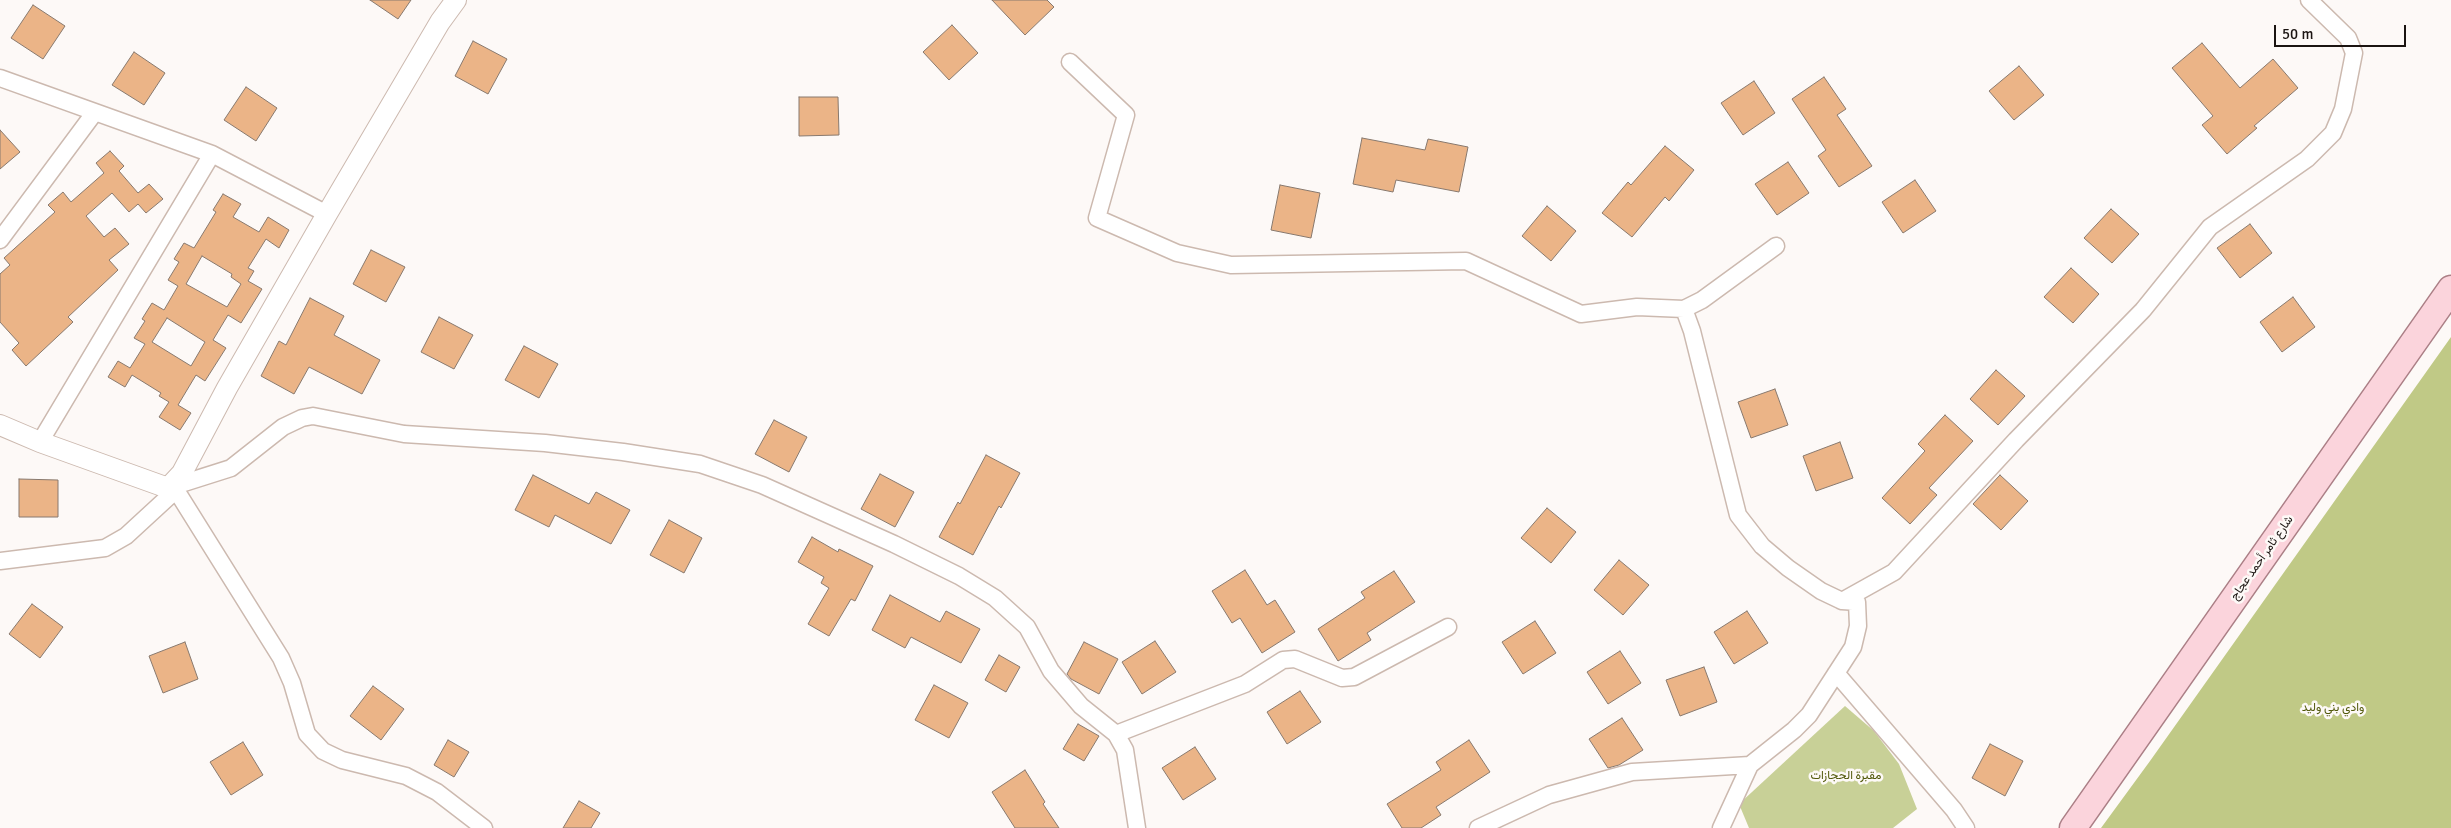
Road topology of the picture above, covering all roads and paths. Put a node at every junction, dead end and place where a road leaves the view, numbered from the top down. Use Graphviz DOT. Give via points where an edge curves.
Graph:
graph roads {
  1 [pos="456,0"];
  2 [pos="2309,0"];
  3 [pos="1070,62"];
  4 [pos="0,78"];
  5 [pos="95,112"];
  6 [pos="212,154"];
  7 [pos="327,214"];
  8 [pos="0,240"];
  9 [pos="1776,246"];
  10 [pos="2451,289"];
  11 [pos="1684,309"];
  12 [pos="0,425"];
  13 [pos="40,442"];
  14 [pos="172,489"];
  15 [pos="0,562"];
  16 [pos="1842,602"];
  17 [pos="1448,626"];
  18 [pos="1836,673"];
  19 [pos="1116,734"];
  20 [pos="1750,765"];
  21 [pos="484,828"];
  22 [pos="1137,828"];
  23 [pos="1478,828"];
  24 [pos="1721,828"];
  25 [pos="1966,828"];
  26 [pos="2072,828"];
  1 -- 7 [label="street"];
  2 -- 16 [label="street" via="2348,38 2354,53 2343,109 2333,133 2307,159 2210,227 2143,310 2016,440 1894,572"];
  3 -- 11 [label="street" via="1126,115 1097,218 1177,253 1231,265 1466,261 1582,314 1637,307"];
  4 -- 5 [label="street"];
  5 -- 6 [label="street"];
  5 -- 8 [label="street"];
  6 -- 7 [label="street"];
  6 -- 13 [label="street"];
  7 -- 14 [label="street"];
  9 -- 11 [label="street" via="1702,300"];
  10 -- 26 [label="main road, شارع ثامر أحمد عجاج"];
  11 -- 16 [label="street" via="1738,515 1762,546 1788,568 1821,592"];
  12 -- 13 [label="street"];
  13 -- 14 [label="street"];
  14 -- 15 [label="street" via="126,536 106,548"];
  14 -- 19 [label="street" via="232,468 283,427 313,416 404,434 545,443 700,464 762,485 894,544 995,598 1027,627 1051,671 1081,706"];
  14 -- 21 [label="street" via="281,658 292,683 306,734 323,752 406,776 437,792"];
  16 -- 18 [label="street" via="1857,602 1858,626 1853,647"];
  17 -- 19 [label="street" via="1354,677 1342,678 1295,659 1283,660 1244,684"];
  18 -- 20 [label="street" via="1809,715"];
  18 -- 25 [label="street"];
  19 -- 22 [label="street" via="1125,750"];
  20 -- 23 [label="street" via="1632,772 1549,795"];
  20 -- 24 [label="street"];
}
